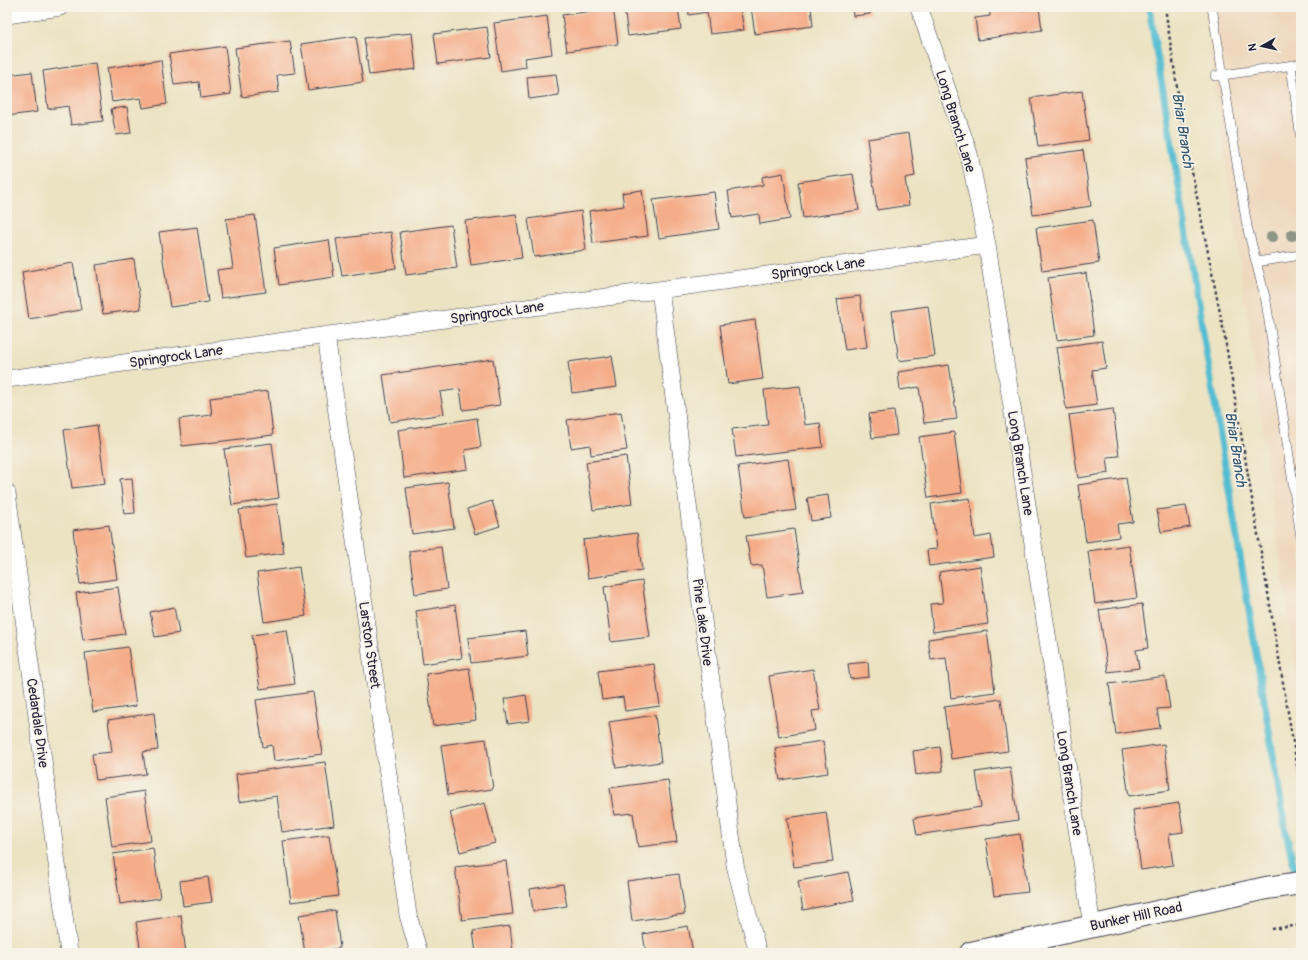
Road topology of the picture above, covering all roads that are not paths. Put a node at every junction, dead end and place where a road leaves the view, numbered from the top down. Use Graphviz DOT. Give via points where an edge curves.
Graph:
graph roads {
  1 [pos="60,7"];
  2 [pos="918,7"];
  3 [pos="1212,7"];
  4 [pos="7,15"];
  5 [pos="1301,64"];
  6 [pos="1291,66"];
  7 [pos="1219,75"];
  8 [pos="1301,139"];
  9 [pos="987,245"];
  10 [pos="1301,255"];
  11 [pos="1256,262"];
  12 [pos="660,290"];
  13 [pos="326,335"];
  14 [pos="7,379"];
  15 [pos="7,492"];
  16 [pos="1301,537"];
  17 [pos="1301,883"];
  18 [pos="1092,926"];
  19 [pos="69,953"];
  20 [pos="419,953"];
  21 [pos="758,953"];
  22 [pos="971,953"];
  1 -- 4 [label="street"];
  2 -- 9 [label="street, Long Branch Lane" via="969,154"];
  3 -- 7 [label="lane"];
  5 -- 6 [label="lane"];
  6 -- 7 [label="lane"];
  6 -- 8 [label="lane"];
  7 -- 11 [label="lane"];
  9 -- 12 [label="street, Springrock Lane"];
  9 -- 18 [label="street, Long Branch Lane"];
  10 -- 11 [label="lane"];
  11 -- 16 [label="lane" via="1266,301"];
  12 -- 13 [label="street, Springrock Lane"];
  12 -- 21 [label="street, Pine Lake Drive" via="735,865"];
  13 -- 14 [label="street, Springrock Lane"];
  13 -- 20 [label="street, Larston Street" via="408,915"];
  15 -- 19 [label="street, Cedardale Drive"];
  17 -- 18 [label="street, Bunker Hill Road" via="1266,888"];
  18 -- 22 [label="street, Bunker Hill Road"];
}
